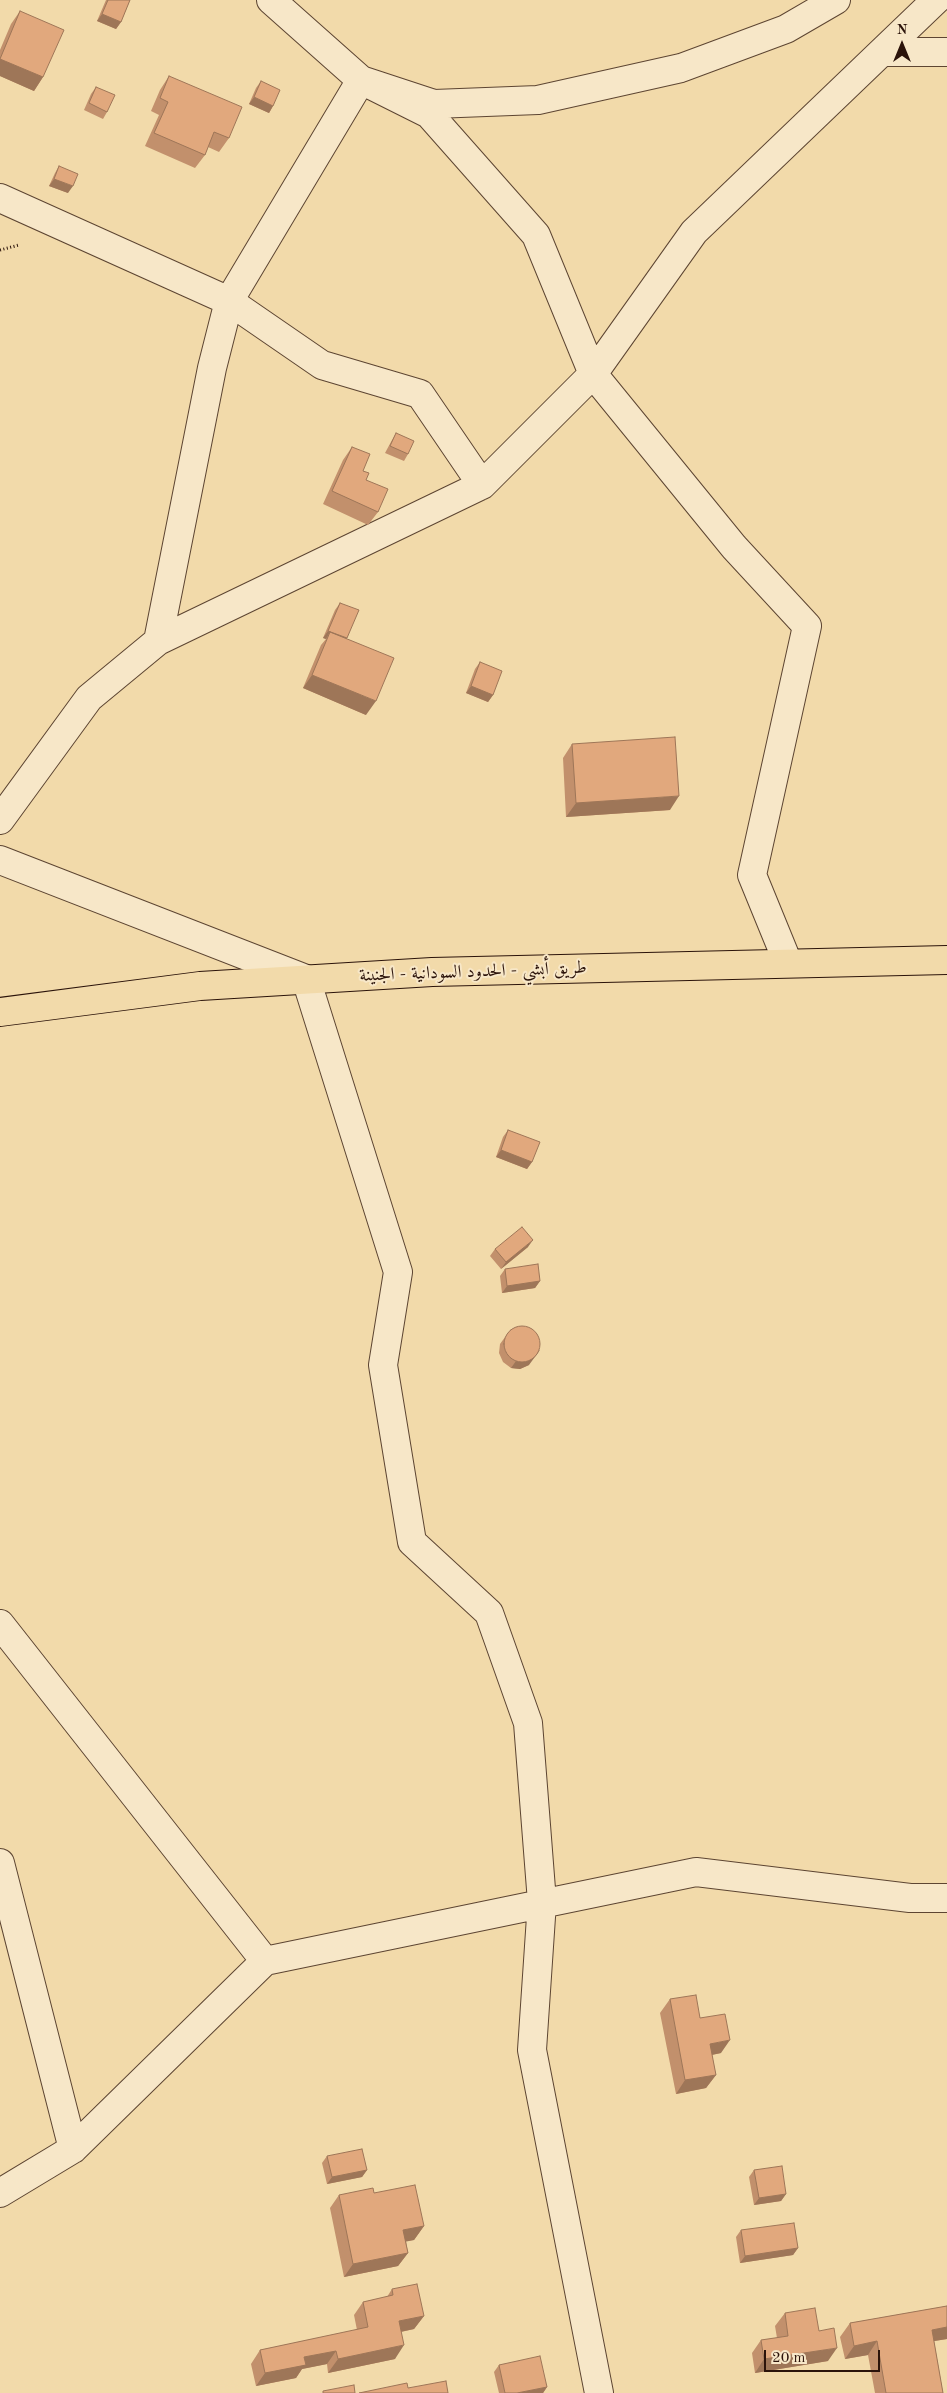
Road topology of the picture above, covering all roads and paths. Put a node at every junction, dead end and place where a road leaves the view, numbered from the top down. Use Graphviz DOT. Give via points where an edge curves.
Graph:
graph roads {
  1 [pos="271,0"];
  2 [pos="836,0"];
  3 [pos="936,0"];
  4 [pos="882,52"];
  5 [pos="947,52"];
  6 [pos="361,80"];
  7 [pos="0,198"];
  8 [pos="229,301"];
  9 [pos="593,374"];
  10 [pos="482,485"];
  11 [pos="158,641"];
  12 [pos="0,820"];
  13 [pos="0,860"];
  14 [pos="947,960"];
  15 [pos="788,963"];
  16 [pos="306,979"];
  17 [pos="0,1012"];
  18 [pos="0,1624"];
  19 [pos="0,1863"];
  20 [pos="947,1898"];
  21 [pos="542,1902"];
  22 [pos="265,1961"];
  23 [pos="73,2149"];
  24 [pos="0,2193"];
  25 [pos="599,2393"];
  1 -- 6 [label="street"];
  2 -- 6 [label="street" via="786,30 680,68 538,100 434,104"];
  3 -- 4 [label="street"];
  4 -- 5 [label="street"];
  4 -- 9 [label="street" via="694,232"];
  6 -- 8 [label="street"];
  6 -- 9 [label="street" via="429,114 536,235"];
  7 -- 8 [label="street"];
  8 -- 10 [label="street" via="322,365 420,394"];
  8 -- 11 [label="street" via="212,368"];
  9 -- 10 [label="street"];
  9 -- 15 [label="street" via="734,547 807,626 752,875"];
  10 -- 11 [label="street"];
  11 -- 12 [label="street" via="89,698"];
  13 -- 16 [label="street"];
  14 -- 15 [label="highway, طريق أبشي - الحدود السودانية - الجنينة"];
  15 -- 16 [label="highway, طريق أبشي - الحدود السودانية - الجنينة" via="432,972"];
  16 -- 17 [label="highway, طريق أبشي - الحدود السودانية - الجنينة" via="200,986"];
  16 -- 21 [label="street" via="398,1272 383,1366 412,1542 489,1613 528,1723"];
  18 -- 22 [label="street"];
  19 -- 23 [label="street"];
  20 -- 21 [label="street" via="910,1898 696,1872"];
  21 -- 22 [label="street"];
  21 -- 25 [label="street" via="532,2050"];
  22 -- 23 [label="street"];
  23 -- 24 [label="street"];
}
